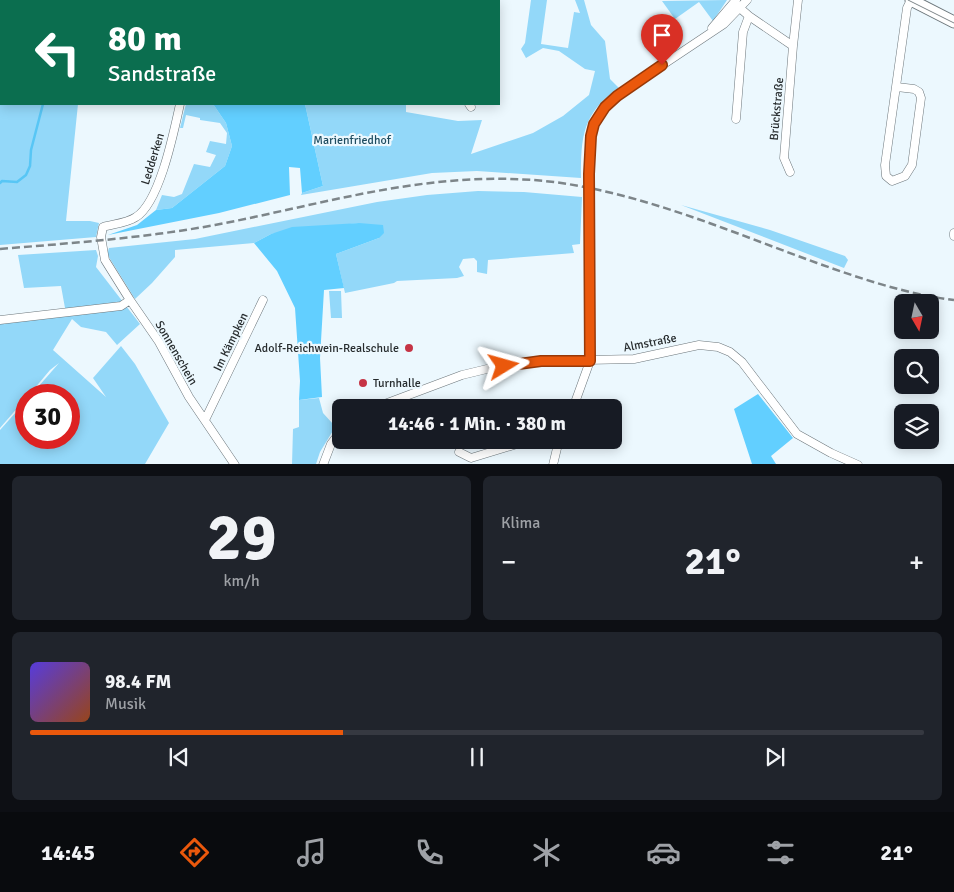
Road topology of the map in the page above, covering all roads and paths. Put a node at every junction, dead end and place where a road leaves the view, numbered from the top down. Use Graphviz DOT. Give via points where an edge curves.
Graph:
graph roads {
  1 [pos="747,0"];
  2 [pos="798,0"];
  3 [pos="911,0"];
  4 [pos="735,1"];
  5 [pos="741,9"];
  6 [pos="749,16"];
  7 [pos="954,22"];
  8 [pos="703,37"];
  9 [pos="793,46"];
  10 [pos="897,87"];
  11 [pos="180,105"];
  12 [pos="736,118"];
  13 [pos="790,172"];
  14 [pos="102,250"];
  15 [pos="130,300"];
  16 [pos="263,300"];
  17 [pos="0,320"];
  18 [pos="590,361"];
  19 [pos="397,399"];
  20 [pos="575,399"];
  21 [pos="205,420"];
  22 [pos="332,443"];
  23 [pos="500,449"];
  24 [pos="557,449"];
  25 [pos="458,452"];
  26 [pos="236,464"];
  27 [pos="323,464"];
  28 [pos="553,464"];
  29 [pos="858,464"];
  1 -- 5 [label="street"];
  2 -- 9 [label="street, Brückstraße"];
  3 -- 7 [label="main road"];
  3 -- 10 [label="street" via="907,8"];
  4 -- 5 [label="street"];
  4 -- 8 [label="street"];
  5 -- 6 [label="street"];
  5 -- 8 [label="street"];
  6 -- 9 [label="street"];
  6 -- 12 [label="street" via="743,32"];
  8 -- 18 [label="street, bridge" via="617,96 594,124 589,174"];
  9 -- 13 [label="street, Brückstraße" via="784,158"];
  10 -- 10 [label="street" via="885,165 886,176 892,181 905,176 912,165 921,98 914,88"];
  11 -- 14 [label="street, Ledderken" via="158,185 146,208 130,221 103,227"];
  14 -- 15 [label="street, Sonnenschein"];
  15 -- 17 [label="street" via="121,306"];
  15 -- 21 [label="street, Sonnenschein"];
  16 -- 21 [label="street, Im Kämpken"];
  18 -- 19 [label="street, Almstraße" via="541,361 491,368 452,378"];
  18 -- 20 [label="street"];
  18 -- 29 [label="street, Almstraße" via="634,359 699,344 718,347 742,362 796,434"];
  21 -- 26 [label="street, Sonnenschein"];
  22 -- 27 [label="street"];
  23 -- 25 [label="street" via="471,458"];
  24 -- 28 [label="street"];
}
